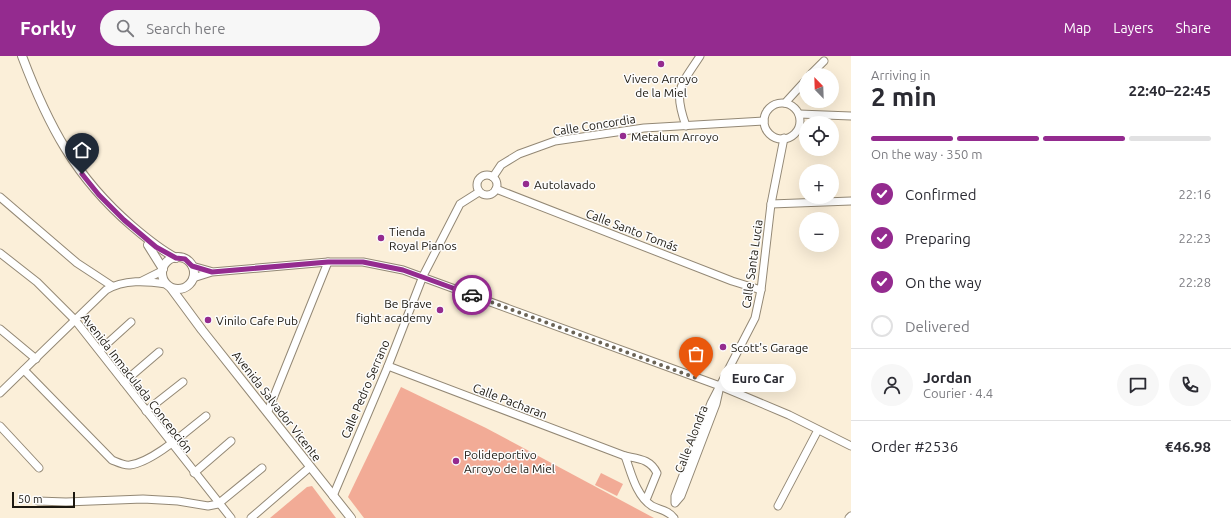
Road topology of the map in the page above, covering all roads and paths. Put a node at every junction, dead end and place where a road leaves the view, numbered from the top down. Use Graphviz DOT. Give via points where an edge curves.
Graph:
graph roads {
  1 [pos="22,56"];
  2 [pos="700,56"];
  3 [pos="824,61"];
  4 [pos="817,68"];
  5 [pos="799,88"];
  6 [pos="785,103"];
  7 [pos="799,114"];
  8 [pos="851,116"];
  9 [pos="764,121"];
  10 [pos="686,126"];
  11 [pos="784,138"];
  12 [pos="493,177"];
  13 [pos="496,189"];
  14 [pos="479,192"];
  15 [pos="0,197"];
  16 [pos="851,201"];
  17 [pos="771,204"];
  18 [pos="141,234"];
  19 [pos="0,253"];
  20 [pos="176,258"];
  21 [pos="328,262"];
  22 [pos="192,266"];
  23 [pos="163,270"];
  24 [pos="212,272"];
  25 [pos="423,276"];
  26 [pos="193,278"];
  27 [pos="140,282"];
  28 [pos="112,286"];
  29 [pos="168,286"];
  30 [pos="187,286"];
  31 [pos="761,290"];
  32 [pos="187,307"];
  33 [pos="75,320"];
  34 [pos="131,322"];
  35 [pos="0,329"];
  36 [pos="100,350"];
  37 [pos="159,352"];
  38 [pos="36,360"];
  39 [pos="388,366"];
  40 [pos="24,370"];
  41 [pos="124,382"];
  42 [pos="183,382"];
  43 [pos="720,386"];
  44 [pos="0,393"];
  45 [pos="146,411"];
  46 [pos="268,411"];
  47 [pos="206,416"];
  48 [pos="0,426"];
  49 [pos="818,430"];
  50 [pos="232,441"];
  51 [pos="171,444"];
  52 [pos="851,446"];
  53 [pos="625,456"];
  54 [pos="310,467"];
  55 [pos="39,468"];
  56 [pos="262,468"];
  57 [pos="194,473"];
  58 [pos="333,496"];
  59 [pos="646,500"];
  60 [pos="38,501"];
  61 [pos="218,504"];
  62 [pos="778,506"];
  63 [pos="671,516"];
  64 [pos="851,516"];
  65 [pos="231,518"];
  66 [pos="251,518"];
  67 [pos="351,518"];
  68 [pos="849,518"];
  1 -- 18 [label="street" via="41,104 74,164 99,195"];
  2 -- 10 [label="street" via="681,87 678,97"];
  3 -- 4 [label="street"];
  5 -- 6 [label="street"];
  6 -- 7 [label="street" via="796,109"];
  6 -- 9 [label="street" via="778,103 768,109"];
  7 -- 8 [label="street"];
  7 -- 11 [label="street" via="799,127 795,133"];
  9 -- 10 [label="street, Calle Concordia"];
  9 -- 11 [label="street" via="771,135"];
  10 -- 12 [label="street, Calle Concordia" via="644,128 555,141 519,154 501,165"];
  11 -- 17 [label="street, Calle Santa Lucia"];
  12 -- 13 [label="street"];
  12 -- 14 [label="street" via="483,176 478,180 476,186"];
  13 -- 14 [label="street" via="488,195"];
  13 -- 31 [label="street, Calle Santo Tomás"];
  14 -- 25 [label="street, Calle Pedro Serrano" via="460,204"];
  15 -- 28 [label="street" via="77,263"];
  16 -- 17 [label="street"];
  17 -- 31 [label="street, Calle Santa Lucia"];
  18 -- 20 [label="street" via="156,247"];
  18 -- 23 [label="street"];
  19 -- 33 [label="street, Avenida Inmaculada Concepción" via="36,282"];
  20 -- 22 [label="street" via="185,259"];
  20 -- 23 [label="street" via="168,261"];
  21 -- 24 [label="street"];
  21 -- 25 [label="street" via="363,262"];
  21 -- 46 [label="street"];
  22 -- 24 [label="street"];
  22 -- 26 [label="street"];
  23 -- 27 [label="street"];
  23 -- 29 [label="street"];
  24 -- 26 [label="street"];
  25 -- 39 [label="street, Calle Pedro Serrano"];
  25 -- 43 [label="street"];
  26 -- 30 [label="street"];
  27 -- 28 [label="street"];
  27 -- 29 [label="street"];
  28 -- 33 [label="street" via="97,297"];
  29 -- 30 [label="street" via="179,289"];
  29 -- 32 [label="street, Avenida Salvador Vicente"];
  30 -- 32 [label="street"];
  31 -- 43 [label="street, Calle Santa Lucia" via="755,318"];
  32 -- 46 [label="street, Avenida Salvador Vicente" via="202,330"];
  33 -- 36 [label="street, Avenida Inmaculada Concepción"];
  33 -- 38 [label="street"];
  34 -- 36 [label="street"];
  35 -- 38 [label="street"];
  36 -- 41 [label="street, Avenida Inmaculada Concepción"];
  37 -- 41 [label="street"];
  38 -- 40 [label="street"];
  39 -- 53 [label="street, Calle Pacharan"];
  39 -- 58 [label="street, Calle Pedro Serrano"];
  40 -- 44 [label="street"];
  40 -- 51 [label="street" via="112,460 129,466"];
  41 -- 45 [label="street, Avenida Inmaculada Concepción"];
  42 -- 45 [label="street"];
  43 -- 49 [label="street"];
  43 -- 63 [label="street, Calle Alondra" via="675,496"];
  45 -- 51 [label="street, Avenida Inmaculada Concepción"];
  46 -- 54 [label="street, Avenida Salvador Vicente"];
  47 -- 51 [label="street"];
  48 -- 55 [label="street"];
  49 -- 52 [label="street"];
  49 -- 62 [label="street"];
  50 -- 57 [label="street"];
  51 -- 57 [label="street, Avenida Inmaculada Concepción"];
  53 -- 59 [label="street" via="639,492"];
  53 -- 59 [label="street, Calle Pacharan" via="647,460 657,473"];
  54 -- 58 [label="street, Avenida Salvador Vicente"];
  54 -- 66 [label="street"];
  56 -- 61 [label="street"];
  57 -- 61 [label="street, Avenida Inmaculada Concepción"];
  58 -- 67 [label="street, Avenida Salvador Vicente"];
  59 -- 63 [label="street"];
  60 -- 61 [label="street" via="143,499 208,506"];
  61 -- 65 [label="street, Avenida Inmaculada Concepción"];
  64 -- 68 [label="street"];
}
